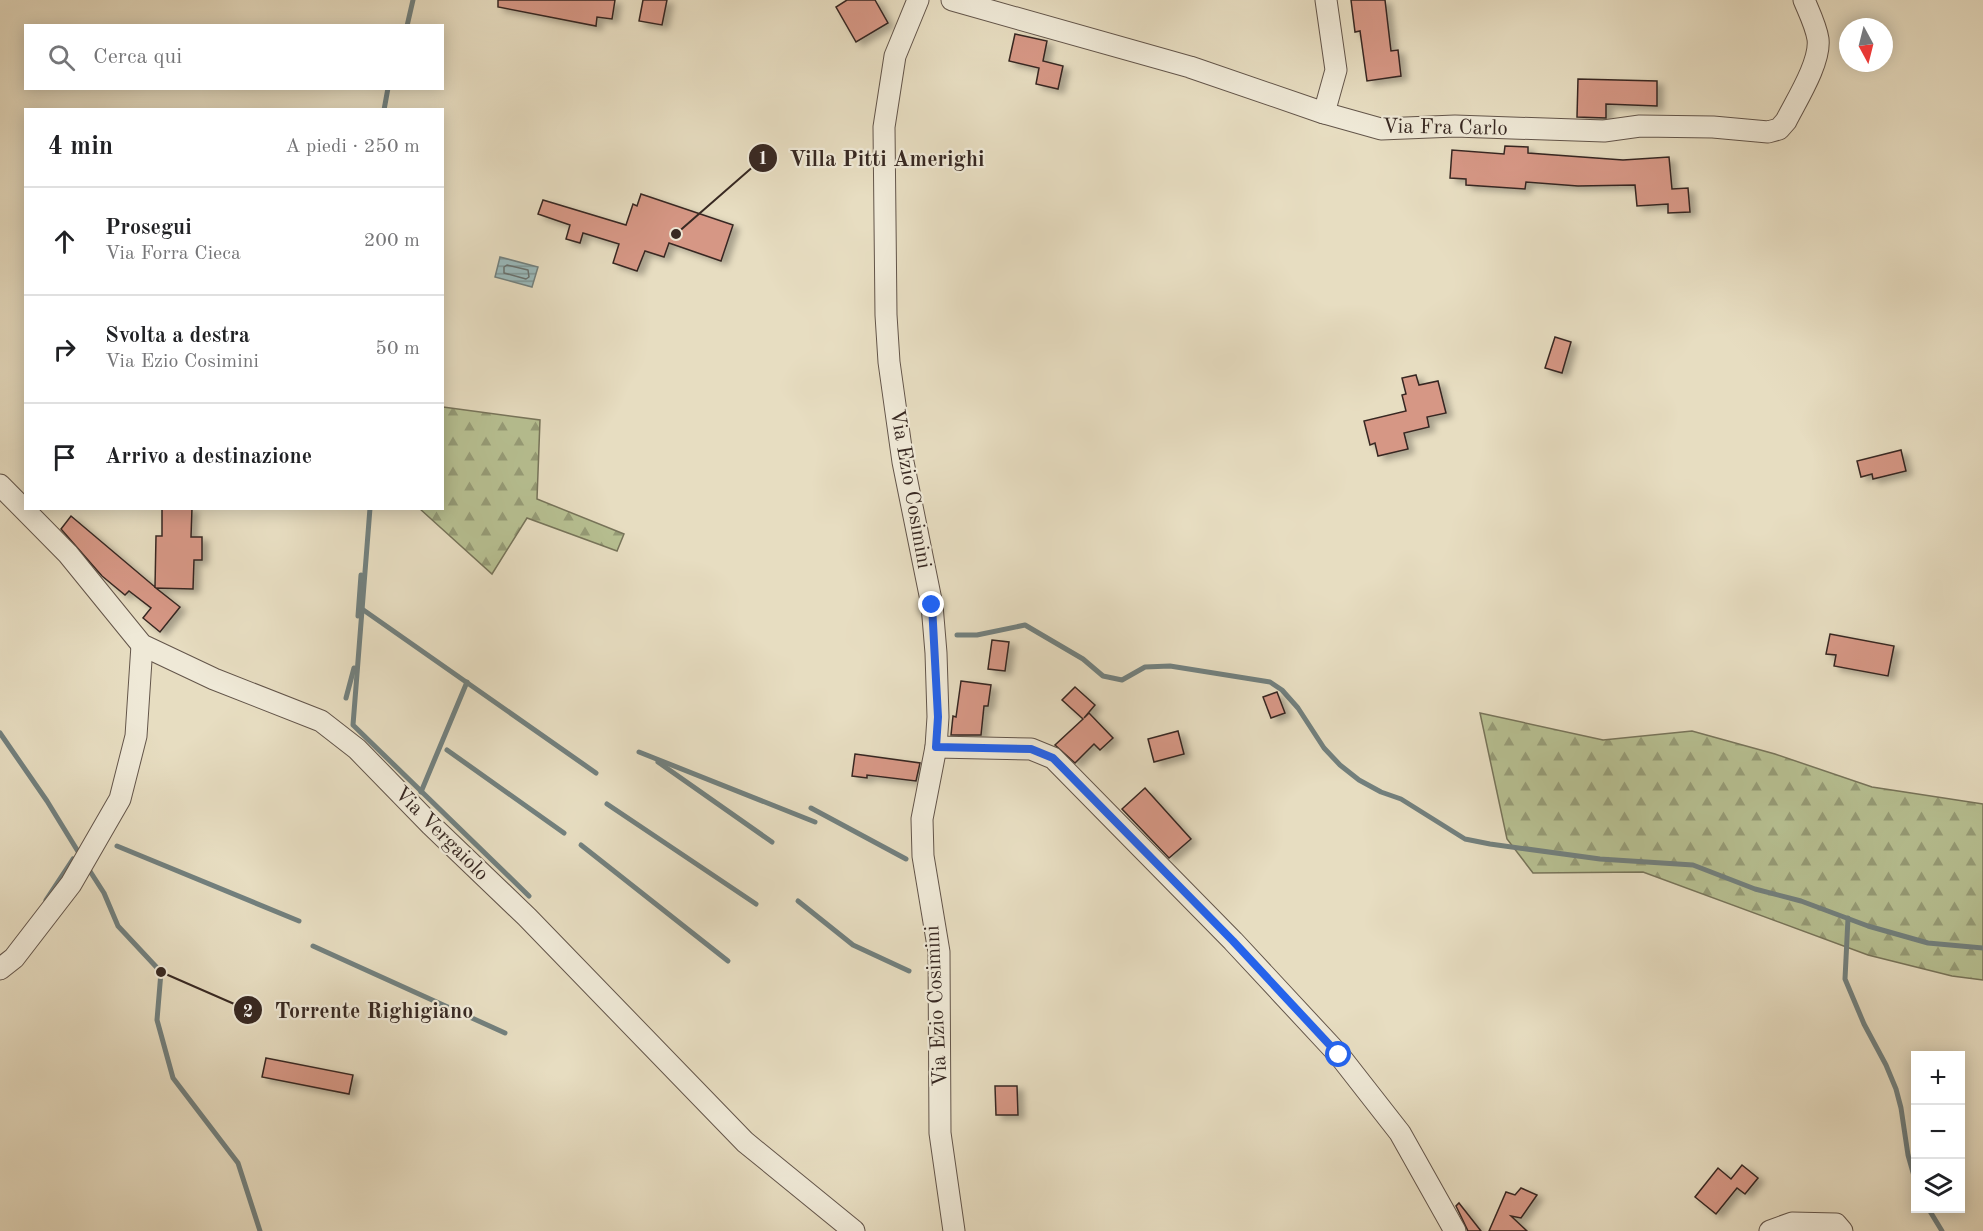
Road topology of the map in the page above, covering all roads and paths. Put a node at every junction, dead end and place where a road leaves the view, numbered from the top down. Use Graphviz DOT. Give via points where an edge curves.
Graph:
graph roads {
  1 [pos="952,0"];
  2 [pos="1326,0"];
  3 [pos="1804,0"];
  4 [pos="910,6"];
  5 [pos="1324,114"];
  6 [pos="0,485"];
  7 [pos="24,509"];
  8 [pos="25,510"];
  9 [pos="142,645"];
  10 [pos="936,747"];
  11 [pos="0,969"];
  12 [pos="854,1231"];
  13 [pos="954,1231"];
  14 [pos="1455,1231"];
  15 [pos="1770,1231"];
  16 [pos="1842,1231"];
  1 -- 5 [label="street, Via Fra Carlo" via="1190,67"];
  2 -- 5 [label="street" via="1336,70"];
  3 -- 5 [label="street, Via Fra Carlo" via="1818,40 1817,53 1786,121 1779,129 1768,132 1640,126 1604,131 1455,126 1381,129"];
  4 -- 10 [label="street, Via Ezio Cosimini" via="895,56 884,127 886,315 903,462 932,605"];
  6 -- 7 [label="street, Via Vergaiolo"];
  8 -- 9 [label="street, Via Vergaiolo" via="68,554"];
  9 -- 11 [label="street" via="136,736 120,799 71,884 14,958"];
  9 -- 12 [label="street, Via Vergaiolo" via="214,679 321,721 357,749 745,1142"];
  10 -- 13 [label="street, Via Ezio Cosimini" via="922,819 923,856 939,951 940,1133"];
  10 -- 14 [label="street" via="1031,749 1053,758 1339,1055 1400,1133"];
  15 -- 16 [label="street" via="1792,1223 1836,1224"];
}
